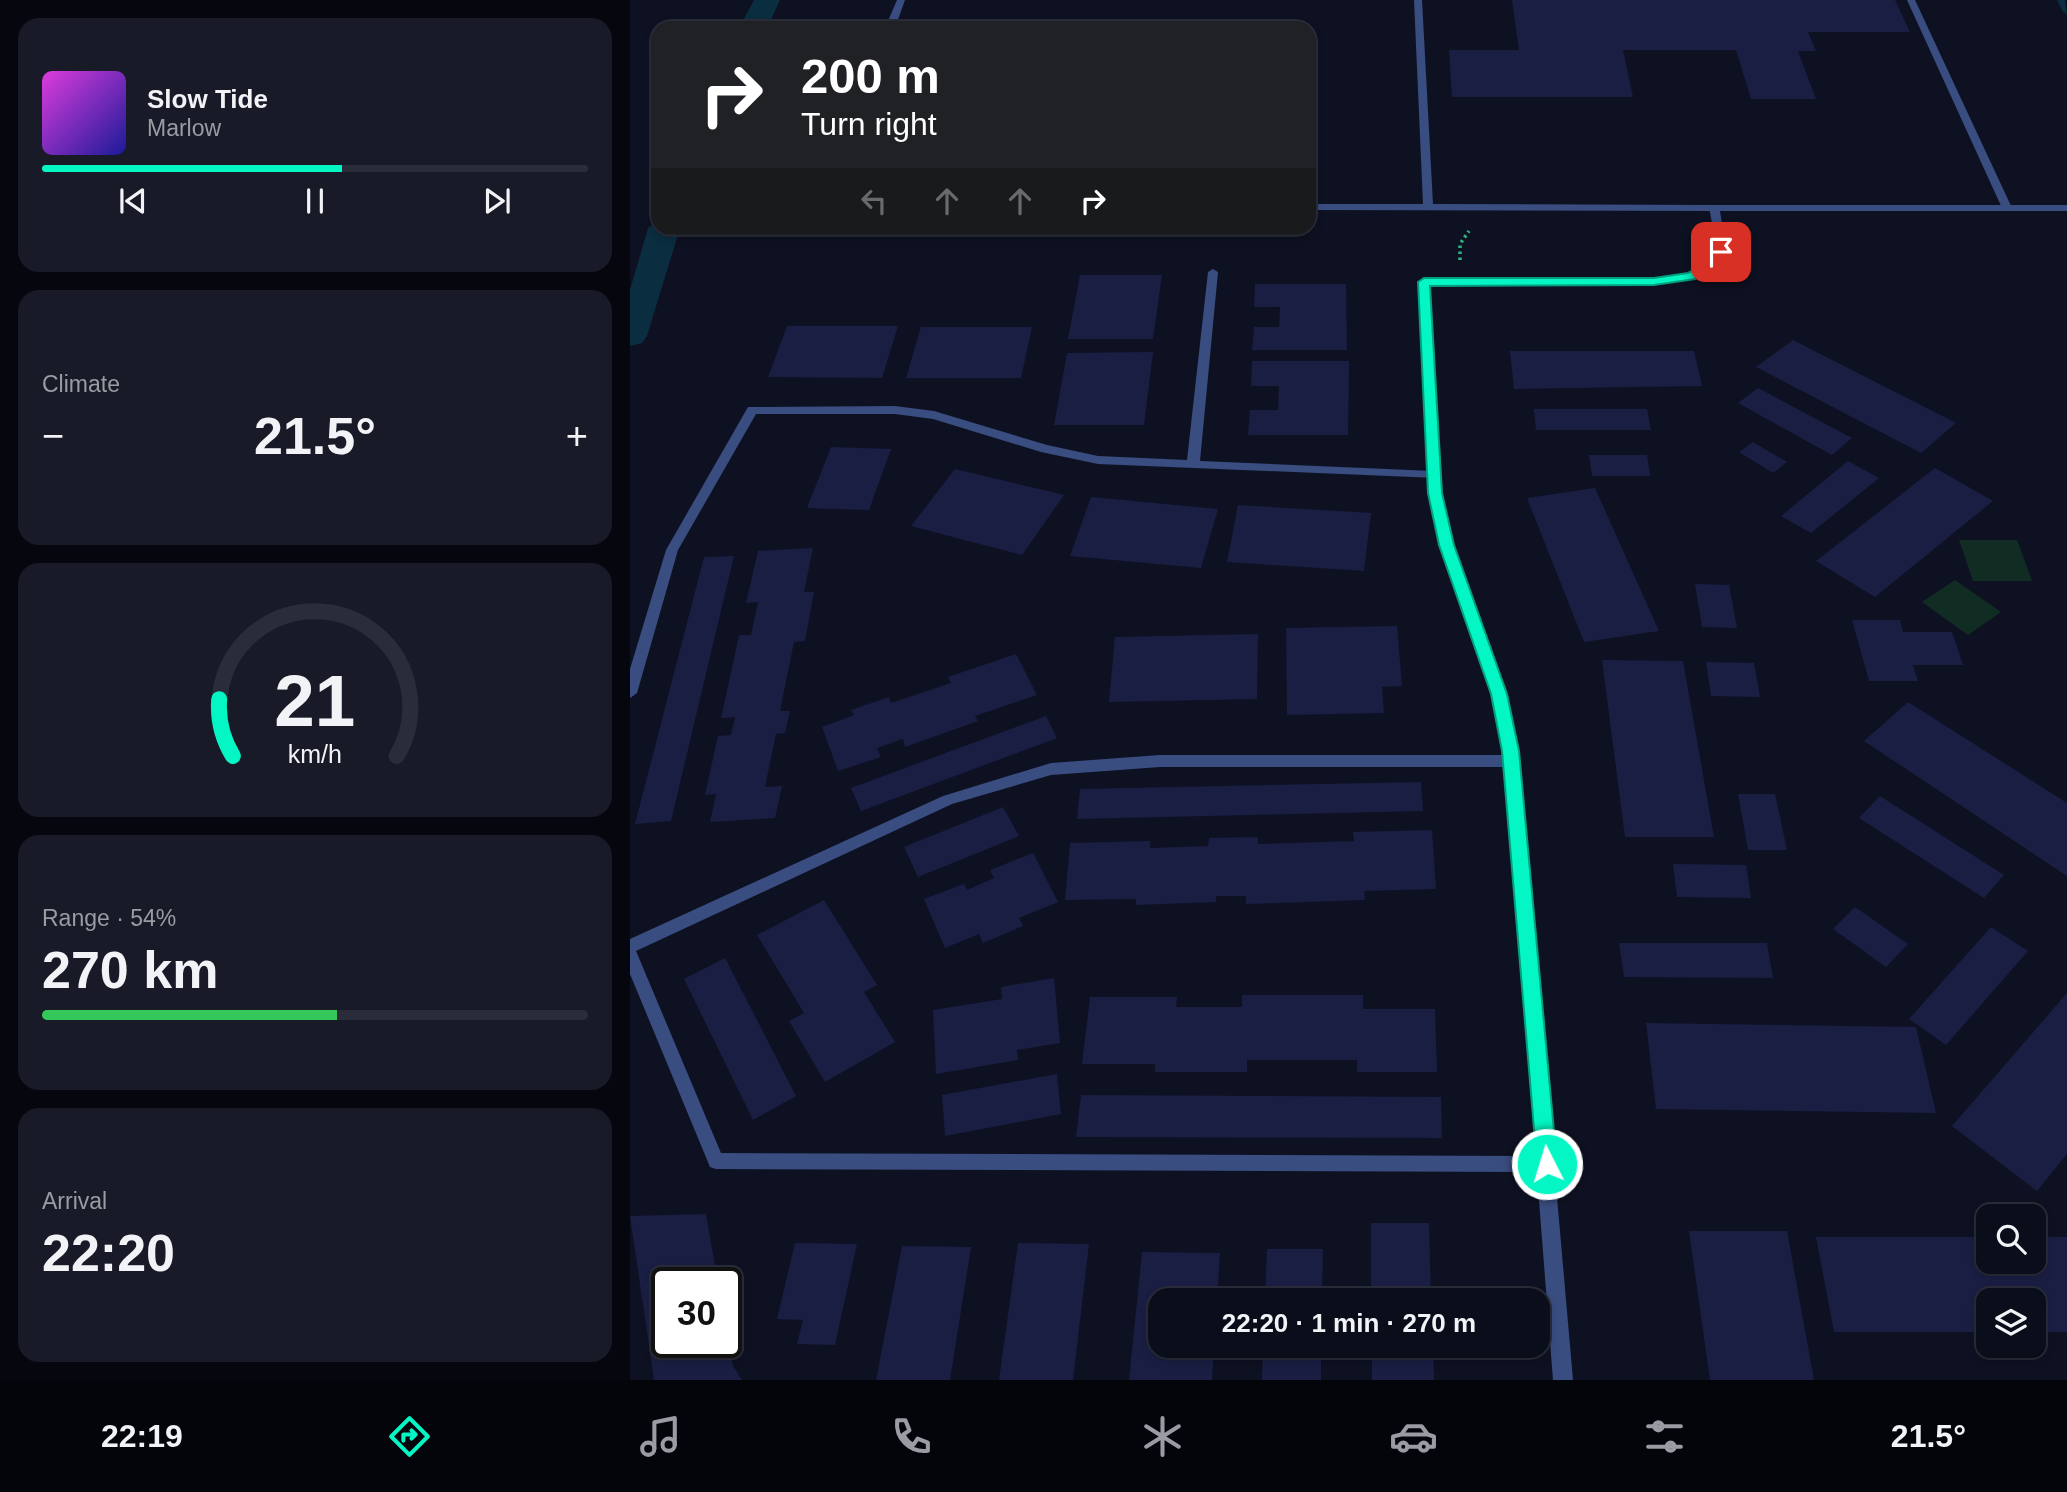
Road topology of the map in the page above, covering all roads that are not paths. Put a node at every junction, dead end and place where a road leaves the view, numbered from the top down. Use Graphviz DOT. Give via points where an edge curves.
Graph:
graph roads {
  1 [pos="901,0"];
  2 [pos="1418,0"];
  3 [pos="1911,0"];
  4 [pos="893,21"];
  5 [pos="1316,207"];
  6 [pos="1428,207"];
  7 [pos="1714,208"];
  8 [pos="2007,208"];
  9 [pos="2067,208"];
  10 [pos="1213,272"];
  11 [pos="1193,465"];
  12 [pos="1433,475"];
  13 [pos="630,693"];
  14 [pos="1511,761"];
  15 [pos="630,946"];
  16 [pos="630,955"];
  17 [pos="1547,1164"];
  18 [pos="1563,1380"];
  1 -- 4 [label="street"];
  2 -- 6 [label="street"];
  3 -- 8 [label="street"];
  5 -- 6 [label="street"];
  6 -- 7 [label="street"];
  7 -- 8 [label="street"];
  7 -- 12 [label="street" via="1722,236 1721,252 1712,264 1691,276 1654,282 1424,282"];
  8 -- 9 [label="street"];
  10 -- 11 [label="street"];
  11 -- 12 [label="street"];
  11 -- 13 [label="street" via="1098,460 934,415 895,410 752,410 672,550"];
  12 -- 14 [label="street" via="1447,545 1499,694"];
  14 -- 15 [label="street" via="1160,761 1051,769 948,800"];
  14 -- 17 [label="street"];
  16 -- 17 [label="street" via="716,1161"];
  17 -- 18 [label="street"];
}
